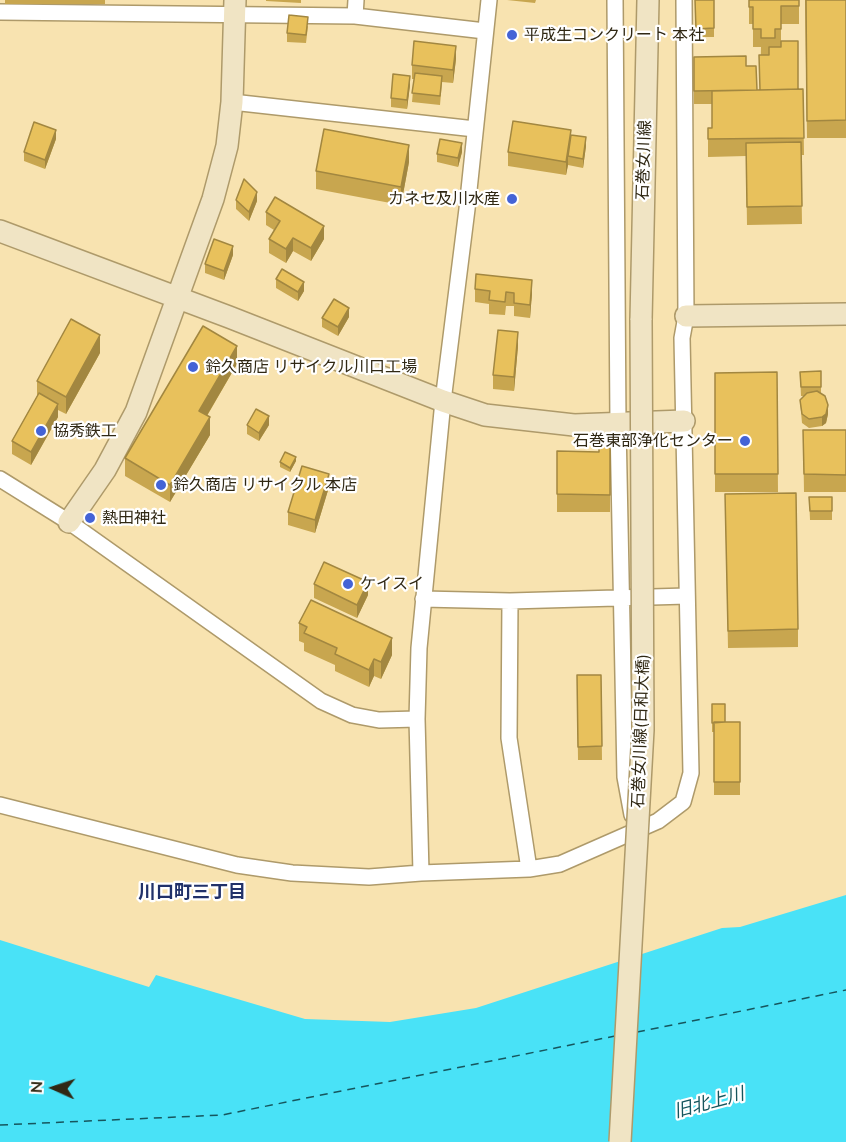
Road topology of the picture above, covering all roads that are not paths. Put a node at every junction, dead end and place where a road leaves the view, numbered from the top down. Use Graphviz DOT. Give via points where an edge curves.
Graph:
graph roads {
  1 [pos="356,0"];
  2 [pos="489,0"];
  3 [pos="615,0"];
  4 [pos="648,0"];
  5 [pos="684,0"];
  6 [pos="138,7"];
  7 [pos="234,7"];
  8 [pos="0,12"];
  9 [pos="355,16"];
  10 [pos="485,31"];
  11 [pos="232,102"];
  12 [pos="475,129"];
  13 [pos="0,231"];
  14 [pos="178,298"];
  15 [pos="846,314"];
  16 [pos="686,316"];
  17 [pos="641,320"];
  18 [pos="443,401"];
  19 [pos="684,421"];
  20 [pos="618,424"];
  21 [pos="0,479"];
  22 [pos="69,522"];
  23 [pos="687,596"];
  24 [pos="622,598"];
  25 [pos="423,599"];
  26 [pos="510,601"];
  27 [pos="417,719"];
  28 [pos="0,805"];
  29 [pos="635,832"];
  30 [pos="529,869"];
  31 [pos="421,873"];
  32 [pos="620,1142"];
  1 -- 9 [label="street"];
  2 -- 10 [label="street"];
  3 -- 20 [label="street"];
  4 -- 17 [label="street, 石巻女川線"];
  5 -- 16 [label="street"];
  6 -- 7 [label="street"];
  6 -- 8 [label="street"];
  7 -- 9 [label="street"];
  7 -- 11 [label="street"];
  9 -- 10 [label="street"];
  10 -- 12 [label="street"];
  11 -- 12 [label="street"];
  11 -- 14 [label="street" via="227,146 213,199"];
  12 -- 18 [label="street"];
  13 -- 14 [label="street"];
  14 -- 18 [label="street"];
  14 -- 22 [label="street" via="136,412 105,470"];
  15 -- 16 [label="street"];
  16 -- 19 [label="street" via="682,338"];
  17 -- 32 [label="street, 石巻女川線(日和大橋), bridge" via="644,730"];
  18 -- 20 [label="street" via="485,415 530,421"];
  18 -- 25 [label="street"];
  19 -- 20 [label="street"];
  19 -- 23 [label="street"];
  20 -- 24 [label="street"];
  21 -- 22 [label="street"];
  22 -- 27 [label="street" via="321,701 352,715 379,720"];
  23 -- 24 [label="street"];
  23 -- 29 [label="street" via="691,773 683,802 658,822"];
  24 -- 26 [label="street"];
  24 -- 29 [label="street" via="625,777"];
  25 -- 26 [label="street"];
  25 -- 27 [label="street"];
  26 -- 30 [label="street" via="509,738"];
  27 -- 31 [label="street"];
  28 -- 31 [label="street" via="237,865 369,878"];
  29 -- 30 [label="street" via="560,864"];
  30 -- 31 [label="street"];
}
